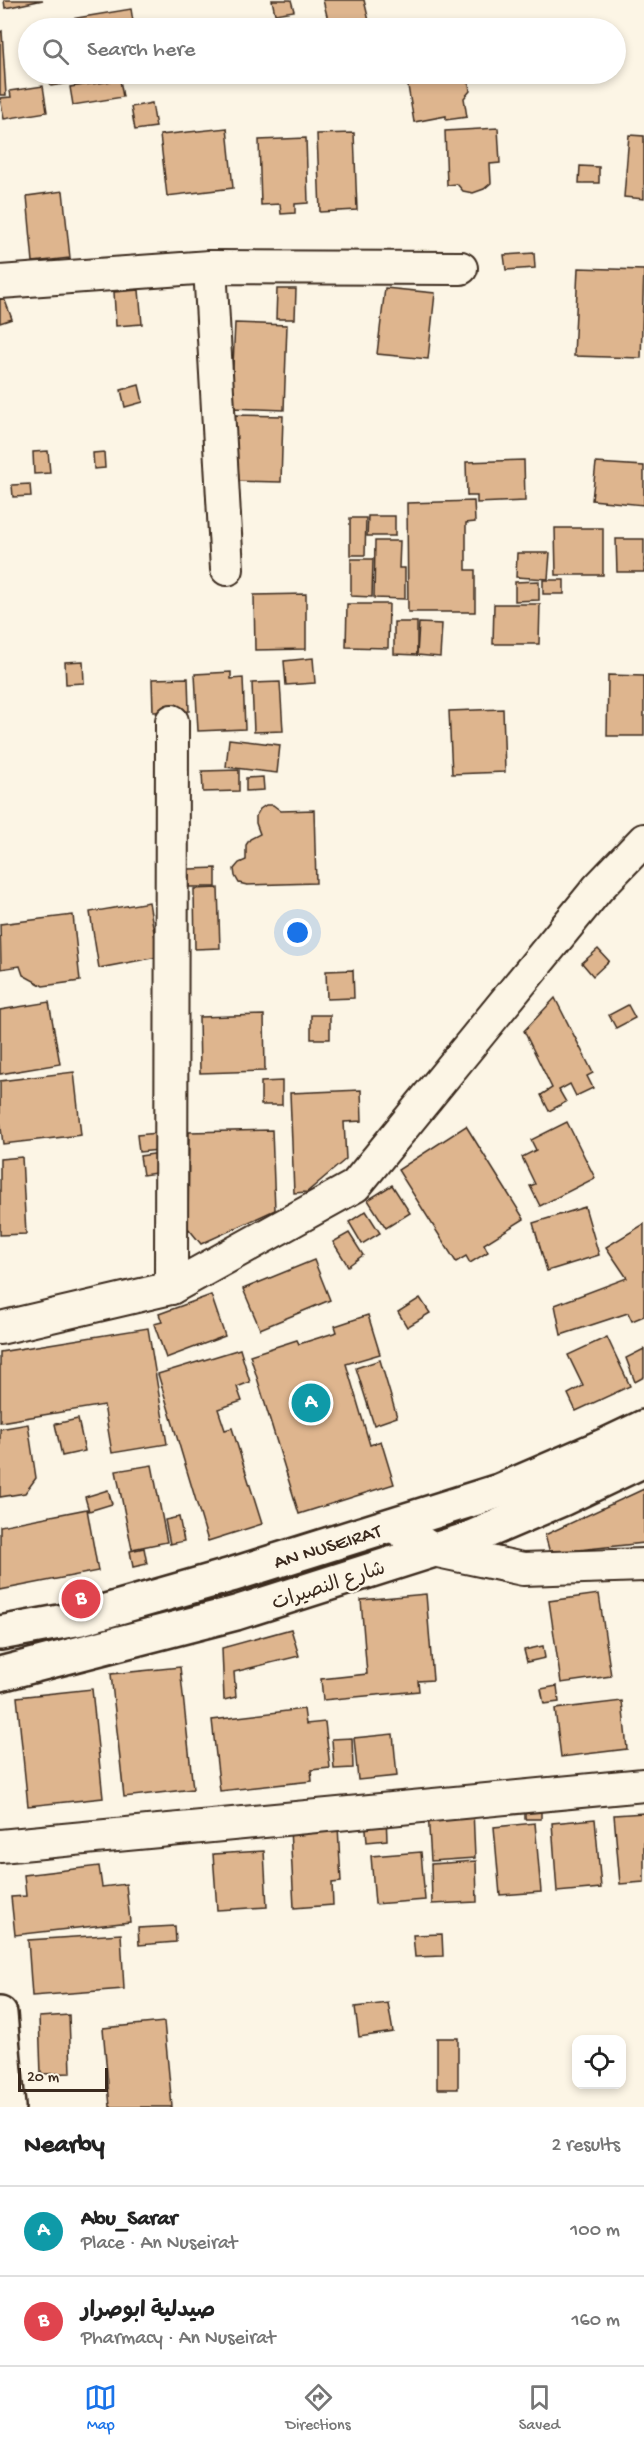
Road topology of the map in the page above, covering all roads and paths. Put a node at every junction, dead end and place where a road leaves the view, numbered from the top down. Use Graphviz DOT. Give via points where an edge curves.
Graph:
graph roads {
  1 [pos="210,267"];
  2 [pos="461,268"];
  3 [pos="0,282"];
  4 [pos="227,569"];
  5 [pos="172,721"];
  6 [pos="644,840"];
  7 [pos="171,1288"];
  8 [pos="0,1328"];
  9 [pos="644,1427"];
  10 [pos="644,1460"];
  11 [pos="392,1525"];
  12 [pos="433,1550"];
  13 [pos="644,1565"];
  14 [pos="0,1634"];
  15 [pos="0,1674"];
  16 [pos="644,1785"];
  17 [pos="0,1846"];
  18 [pos="0,2014"];
  19 [pos="8,2107"];
  1 -- 2 [label="street"];
  1 -- 3 [label="street"];
  1 -- 4 [label="street"];
  5 -- 7 [label="street"];
  6 -- 7 [label="street" via="598,888 355,1186"];
  7 -- 8 [label="street"];
  9 -- 11 [label="main road, AN NUSEIRAT" via="499,1491"];
  10 -- 12 [label="main road, شارع النصيرات" via="466,1540"];
  11 -- 12 [label="street"];
  11 -- 14 [label="main road, AN NUSEIRAT" via="81,1618"];
  12 -- 13 [label="street" via="522,1569"];
  12 -- 15 [label="main road, شارع النصيرات" via="236,1613"];
  16 -- 17 [label="street"];
  18 -- 19 [label="main road"];
}
